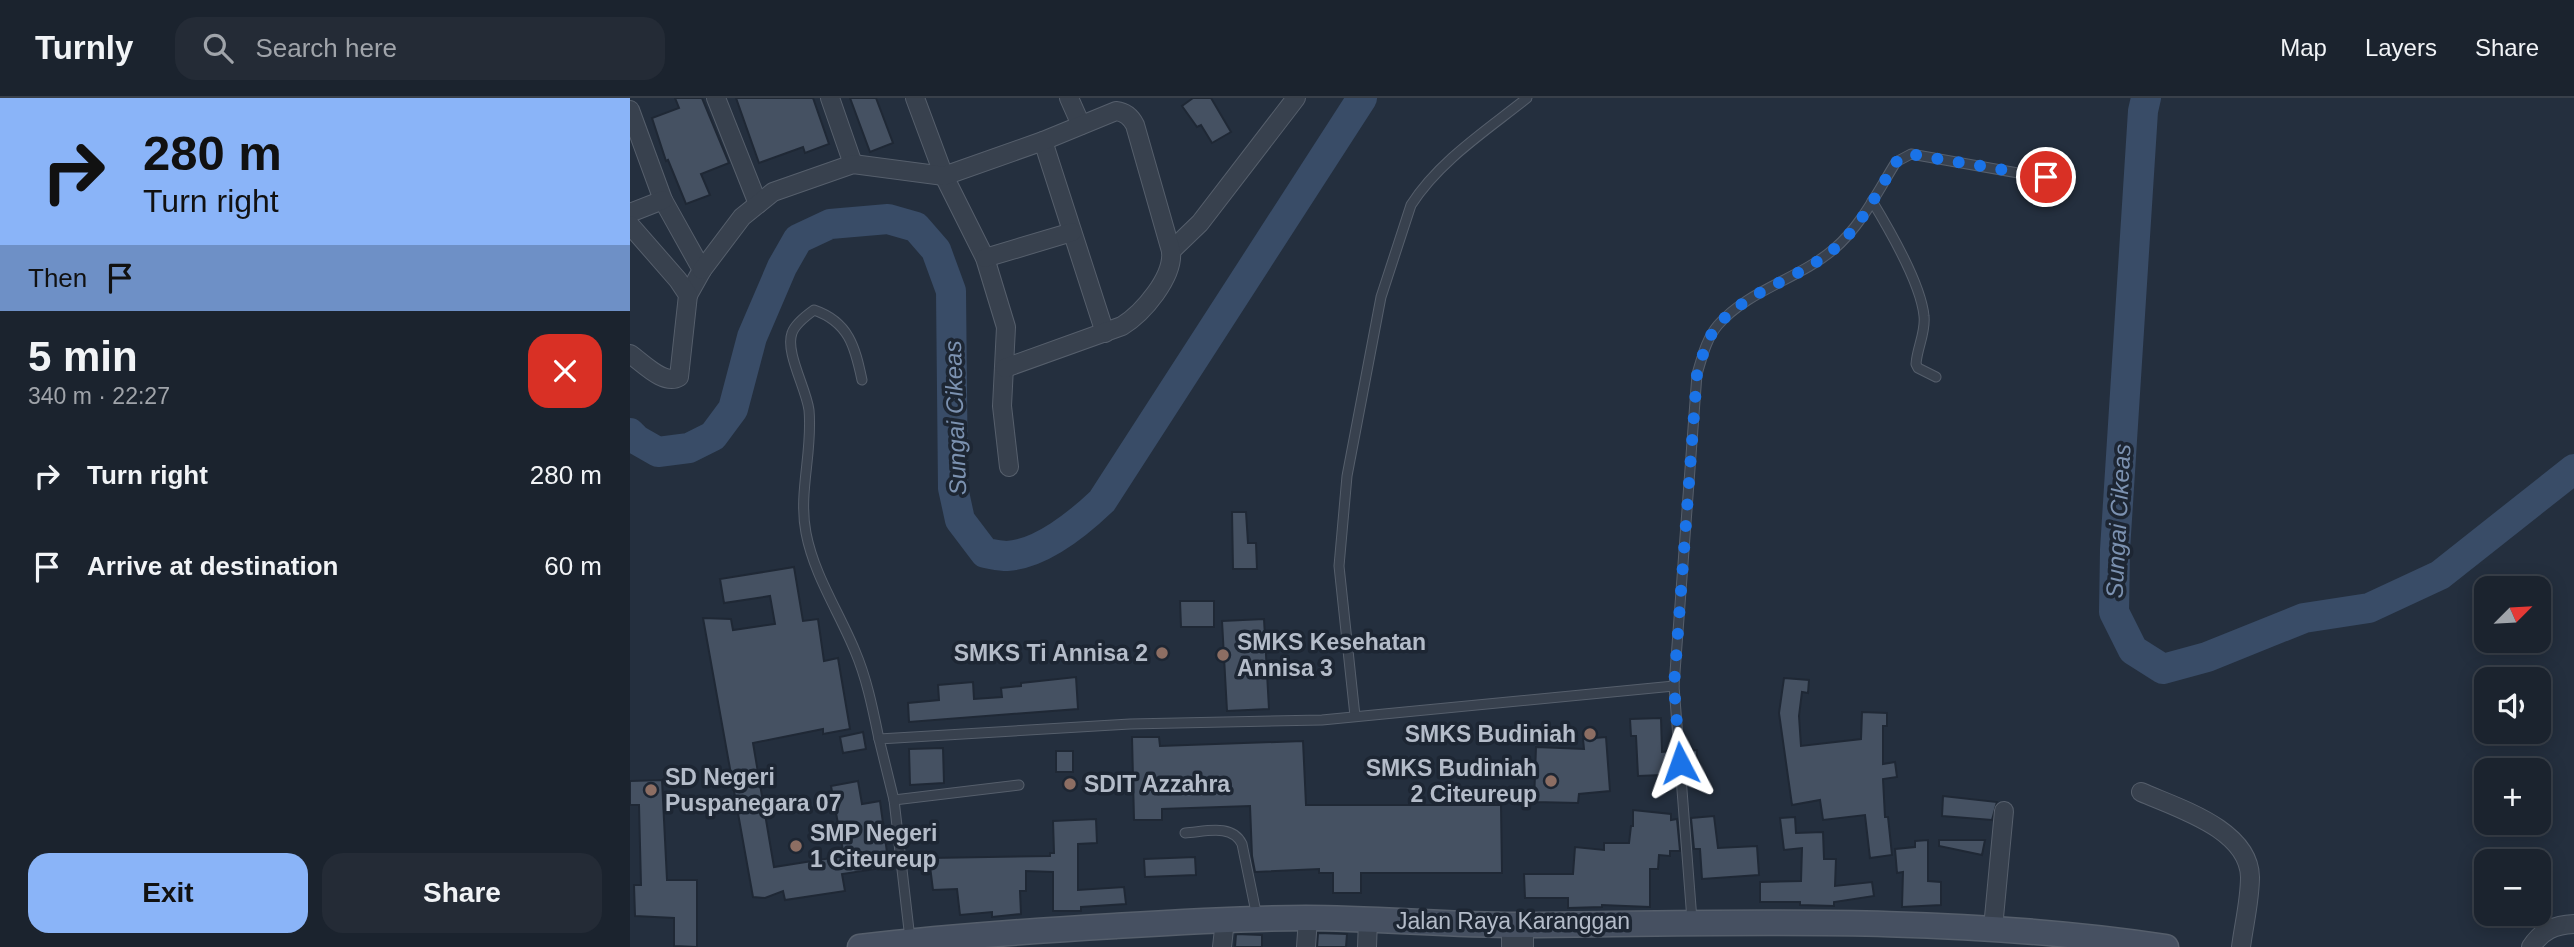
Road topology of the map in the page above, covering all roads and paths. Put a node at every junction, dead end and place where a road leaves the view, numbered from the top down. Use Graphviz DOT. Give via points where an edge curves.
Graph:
graph roads {
  1 [pos="716,98"];
  2 [pos="830,98"];
  3 [pos="915,98"];
  4 [pos="1069,98"];
  5 [pos="1297,98"];
  6 [pos="1527,98"];
  7 [pos="630,110"];
  8 [pos="1081,125"];
  9 [pos="1043,141"];
  10 [pos="853,164"];
  11 [pos="944,176"];
  12 [pos="2068,182"];
  13 [pos="663,201"];
  14 [pos="1872,201"];
  15 [pos="758,204"];
  16 [pos="630,213"];
  17 [pos="630,225"];
  18 [pos="1072,232"];
  19 [pos="1171,251"];
  20 [pos="985,258"];
  21 [pos="702,270"];
  22 [pos="688,295"];
  23 [pos="1105,333"];
  24 [pos="630,354"];
  25 [pos="1005,368"];
  26 [pos="1936,377"];
  27 [pos="862,380"];
  28 [pos="1009,467"];
  29 [pos="1674,686"];
  30 [pos="1355,716"];
  31 [pos="879,739"];
  32 [pos="1019,785"];
  33 [pos="2141,792"];
  34 [pos="894,800"];
  35 [pos="2004,811"];
  36 [pos="1185,833"];
  37 [pos="1308,918"];
  38 [pos="1257,919"];
  39 [pos="1225,920"];
  40 [pos="1368,920"];
  41 [pos="1692,921"];
  42 [pos="2574,924"];
  43 [pos="1993,928"];
  44 [pos="1518,936"];
  45 [pos="1016,939"];
  46 [pos="900,944"];
  47 [pos="860,947"];
  48 [pos="1222,947"];
  49 [pos="1306,947"];
  50 [pos="1367,947"];
  51 [pos="2166,947"];
  52 [pos="2241,947"];
  53 [pos="2531,947"];
  1 -- 15 [label="street"];
  2 -- 10 [label="street"];
  3 -- 11 [label="street"];
  4 -- 8 [label="street"];
  5 -- 19 [label="street" via="1200,223"];
  6 -- 30 [label="lane" via="1458,153 1419,194 1381,297 1347,475 1339,566"];
  7 -- 13 [label="street"];
  8 -- 9 [label="street"];
  8 -- 19 [label="street" via="1116,111 1132,119"];
  9 -- 11 [label="street"];
  9 -- 18 [label="street"];
  10 -- 11 [label="street"];
  10 -- 15 [label="street" via="773,192"];
  11 -- 20 [label="street"];
  12 -- 14 [label="lane" via="1910,154 1896,162"];
  13 -- 16 [label="street"];
  13 -- 21 [label="street"];
  14 -- 26 [label="lane" via="1896,242 1922,306 1924,326 1916,364"];
  14 -- 29 [label="lane" via="1837,247 1733,311 1706,345 1697,374"];
  15 -- 21 [label="street" via="742,217"];
  17 -- 22 [label="street"];
  18 -- 20 [label="street"];
  18 -- 23 [label="street"];
  19 -- 23 [label="street" via="1165,278 1137,315"];
  20 -- 25 [label="street" via="1006,327"];
  21 -- 22 [label="street"];
  22 -- 24 [label="street" via="679,377 666,380"];
  23 -- 25 [label="street"];
  25 -- 28 [label="street" via="1002,406"];
  27 -- 31 [label="lane" via="856,351 834,319 814,310 792,332 790,348 808,410 810,446 802,510 806,536 856,653"];
  29 -- 30 [label="lane"];
  29 -- 41 [label="lane"];
  30 -- 31 [label="lane"];
  31 -- 34 [label="lane"];
  32 -- 34 [label="lane"];
  33 -- 52 [label="street" via="2216,826 2245,857 2250,876"];
  34 -- 46 [label="lane"];
  35 -- 43 [label="street"];
  36 -- 38 [label="lane" via="1229,830 1237,835"];
  37 -- 38 [label="street, Jalan Raya Karanggan"];
  37 -- 40 [label="street, Jalan Raya Karanggan"];
  37 -- 49 [label="street"];
  38 -- 39 [label="street, Jalan Raya Karanggan"];
  39 -- 45 [label="street, Jalan Raya Karanggan"];
  39 -- 48 [label="street"];
  40 -- 44 [label="street, Jalan Raya Karanggan"];
  40 -- 50 [label="street"];
  41 -- 43 [label="street, Jalan Raya Karanggan"];
  41 -- 44 [label="street, Jalan Raya Karanggan"];
  42 -- 53 [label="street" via="2556,925"];
  43 -- 51 [label="street, Jalan Raya Karanggan"];
  45 -- 46 [label="street, Jalan Raya Karanggan"];
  46 -- 47 [label="street, Jalan Raya Karanggan"];
}
